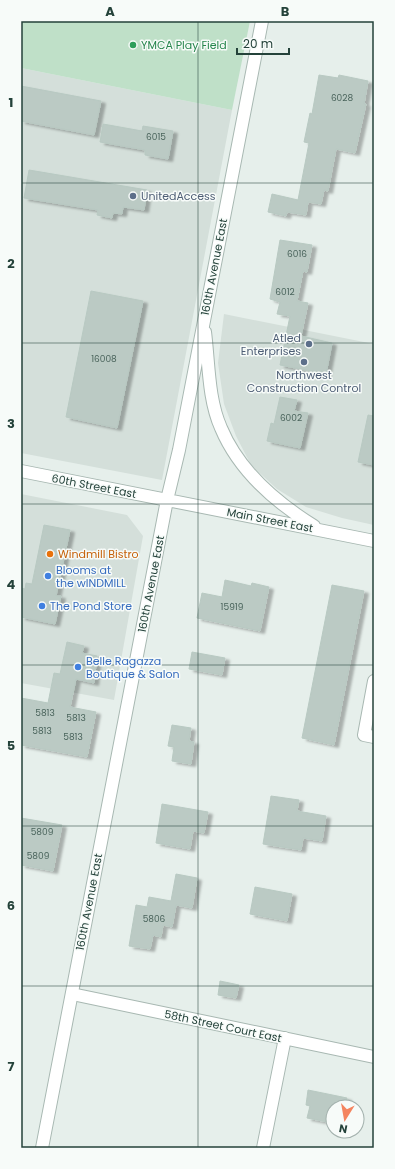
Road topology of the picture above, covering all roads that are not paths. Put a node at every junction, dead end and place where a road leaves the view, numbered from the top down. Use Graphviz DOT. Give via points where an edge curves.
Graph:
graph roads {
  1 [pos="262,21"];
  2 [pos="204,319"];
  3 [pos="21,471"];
  4 [pos="167,500"];
  5 [pos="322,531"];
  6 [pos="374,541"];
  7 [pos="374,681"];
  8 [pos="374,737"];
  9 [pos="72,994"];
  10 [pos="285,1038"];
  11 [pos="374,1057"];
  12 [pos="42,1148"];
  13 [pos="263,1148"];
  1 -- 2 [label="street, 160th Avenue East"];
  2 -- 4 [label="street, 160th Avenue East"];
  2 -- 5 [label="street" via="211,389 220,427 233,451 264,490 289,511"];
  3 -- 4 [label="street, 60th Street East"];
  4 -- 5 [label="street, Main Street East"];
  4 -- 9 [label="street, 160th Avenue East"];
  5 -- 6 [label="street, Main Street East"];
  7 -- 8 [label="street" via="364,735"];
  9 -- 10 [label="street, 58th Street Court East"];
  9 -- 12 [label="street, 160th Avenue East"];
  10 -- 11 [label="street, 58th Street Court East"];
  10 -- 13 [label="street"];
}
